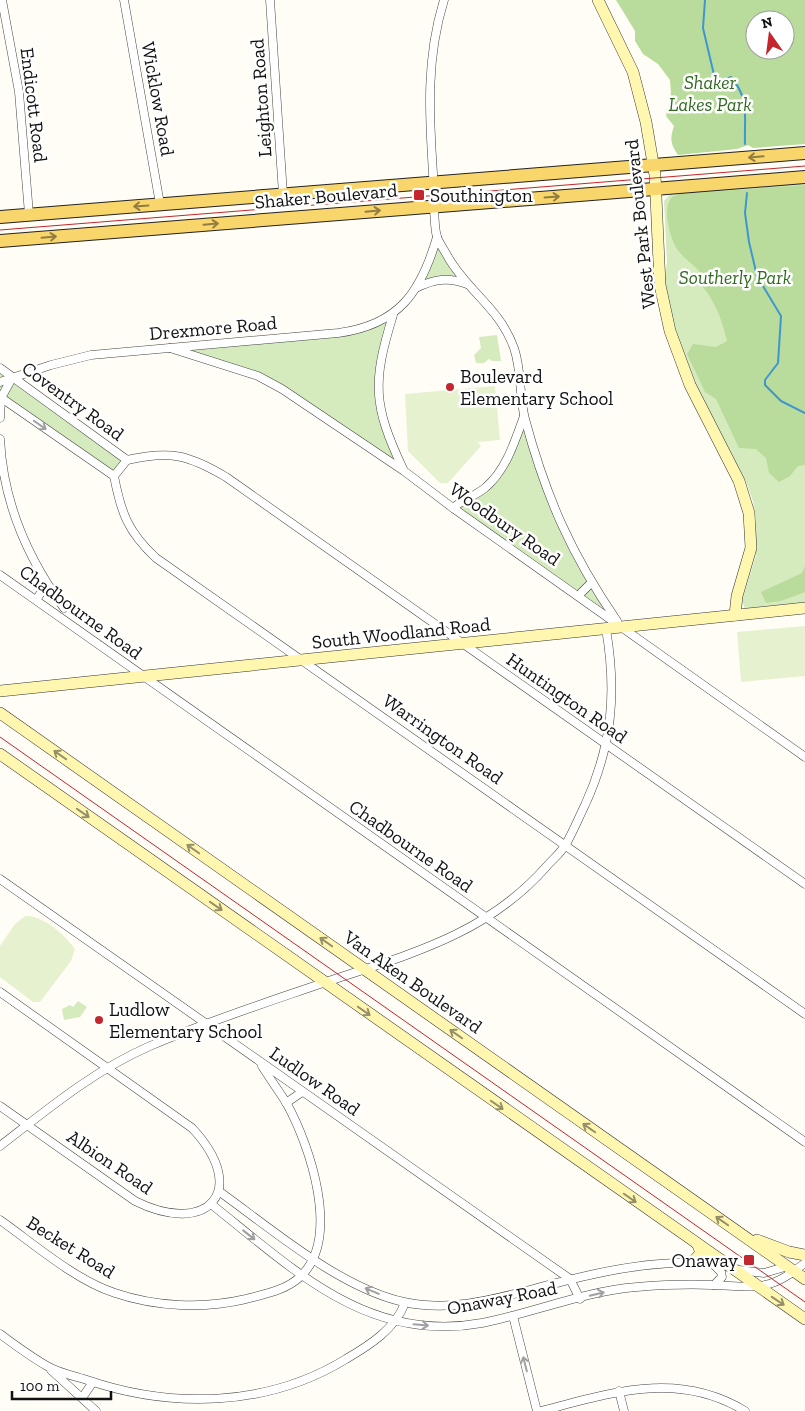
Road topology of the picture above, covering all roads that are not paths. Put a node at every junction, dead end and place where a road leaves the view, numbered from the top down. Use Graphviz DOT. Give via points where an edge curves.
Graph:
graph roads {
  1 [pos="2,0"];
  2 [pos="124,0"];
  3 [pos="270,0"];
  4 [pos="444,0"];
  5 [pos="598,0"];
  6 [pos="805,153"];
  7 [pos="654,165"];
  8 [pos="805,177"];
  9 [pos="433,182"];
  10 [pos="656,189"];
  11 [pos="283,194"];
  12 [pos="160,204"];
  13 [pos="435,206"];
  14 [pos="29,214"];
  15 [pos="0,216"];
  16 [pos="437,237"];
  17 [pos="0,241"];
  18 [pos="469,285"];
  19 [pos="416,288"];
  20 [pos="392,315"];
  21 [pos="170,348"];
  22 [pos="0,368"];
  23 [pos="12,378"];
  24 [pos="0,382"];
  25 [pos="0,398"];
  26 [pos="524,416"];
  27 [pos="0,418"];
  28 [pos="0,439"];
  29 [pos="127,460"];
  30 [pos="404,471"];
  31 [pos="114,476"];
  32 [pos="453,508"];
  33 [pos="0,575"];
  34 [pos="44,580"];
  35 [pos="591,583"];
  36 [pos="578,596"];
  37 [pos="36,600"];
  38 [pos="64,608"];
  39 [pos="805,608"];
  40 [pos="734,615"];
  41 [pos="621,628"];
  42 [pos="606,629"];
  43 [pos="462,644"];
  44 [pos="302,660"];
  45 [pos="143,677"];
  46 [pos="0,691"];
  47 [pos="0,713"];
  48 [pos="607,746"];
  49 [pos="0,754"];
  50 [pos="805,757"];
  51 [pos="566,845"];
  52 [pos="0,879"];
  53 [pos="805,884"];
  54 [pos="486,918"];
  55 [pos="366,970"];
  56 [pos="324,983"];
  57 [pos="0,992"];
  58 [pos="805,1014"];
  59 [pos="207,1024"];
  60 [pos="258,1061"];
  61 [pos="107,1068"];
  62 [pos="302,1092"];
  63 [pos="286,1103"];
  64 [pos="0,1106"];
  65 [pos="27,1125"];
  66 [pos="805,1142"];
  67 [pos="0,1146"];
  68 [pos="220,1192"];
  69 [pos="211,1204"];
  70 [pos="0,1220"];
  71 [pos="744,1236"];
  72 [pos="698,1245"];
  73 [pos="805,1255"];
  74 [pos="314,1259"];
  75 [pos="805,1262"];
  76 [pos="692,1263"];
  77 [pos="711,1264"];
  78 [pos="728,1266"];
  79 [pos="791,1269"];
  80 [pos="301,1276"];
  81 [pos="805,1279"];
  82 [pos="570,1280"];
  83 [pos="714,1285"];
  84 [pos="756,1286"];
  85 [pos="580,1299"];
  86 [pos="405,1303"];
  87 [pos="513,1316"];
  88 [pos="805,1319"];
  89 [pos="396,1322"];
  90 [pos="0,1334"];
  91 [pos="48,1367"];
  92 [pos="93,1382"];
  93 [pos="619,1391"];
  94 [pos="82,1398"];
  95 [pos="96,1411"];
  96 [pos="539,1411"];
  97 [pos="624,1411"];
  98 [pos="745,1411"];
  1 -- 14 [label="street, Endicott Road" via="19,92"];
  2 -- 12 [label="street, Wicklow Road"];
  3 -- 11 [label="street, Leighton Road"];
  4 -- 9 [label="street" via="429,77"];
  5 -- 7 [label="main road, West Park Boulevard" via="633,72"];
  6 -- 7 [label="main road, Shaker Boulevard, one-way"];
  7 -- 9 [label="main road, Shaker Boulevard"];
  7 -- 10 [label="main road, West Park Boulevard"];
  8 -- 10 [label="main road, Shaker Boulevard"];
  9 -- 11 [label="main road, Shaker Boulevard"];
  9 -- 13 [label="street"];
  13 -- 10 [label="main road, Shaker Boulevard, one-way"];
  10 -- 40 [label="main road, West Park Boulevard" via="660,285 670,331 694,393 739,481 749,513 751,548"];
  11 -- 12 [label="main road, Shaker Boulevard"];
  12 -- 14 [label="main road, Shaker Boulevard, one-way"];
  13 -- 16 [label="street"];
  17 -- 13 [label="main road, Shaker Boulevard, one-way"];
  14 -- 15 [label="main road, Shaker Boulevard"];
  16 -- 18 [label="street"];
  16 -- 19 [label="street, Drexmore Road" via="430,263"];
  18 -- 19 [label="street, Drexmore Road" via="438,280"];
  18 -- 26 [label="street" via="494,310 510,338 519,368"];
  19 -- 20 [label="street, Drexmore Road"];
  20 -- 21 [label="street, Drexmore Road" via="351,332"];
  20 -- 30 [label="street" via="378,386 384,427"];
  21 -- 23 [label="street, Drexmore Road" via="91,355"];
  21 -- 30 [label="street, Woodbury Road" via="258,376"];
  22 -- 23 [label="street, Coventry Road"];
  23 -- 24 [label="street, Drexmore Road"];
  23 -- 25 [label="street"];
  23 -- 29 [label="street, Coventry Road"];
  25 -- 27 [label="street"];
  25 -- 31 [label="street, Coventry Road, one-way"];
  26 -- 32 [label="street" via="496,475 484,488"];
  26 -- 35 [label="street" via="556,514"];
  28 -- 34 [label="street" via="4,475 16,517"];
  29 -- 31 [label="street"];
  29 -- 43 [label="street, Huntington Road" via="152,454 199,461"];
  30 -- 32 [label="street, Woodbury Road"];
  31 -- 44 [label="street, Warrington Road" via="128,526 140,543 156,558"];
  32 -- 36 [label="street, Woodbury Road"];
  33 -- 37 [label="street, Chadbourne Road"];
  34 -- 37 [label="street"];
  34 -- 38 [label="street"];
  35 -- 36 [label="street"];
  35 -- 41 [label="street"];
  36 -- 41 [label="street, Woodbury Road"];
  37 -- 45 [label="street, Chadbourne Road"];
  39 -- 40 [label="main road, South Woodland Road"];
  40 -- 41 [label="main road, South Woodland Road"];
  41 -- 42 [label="main road, South Woodland Road"];
  41 -- 50 [label="street, Woodbury Road"];
  42 -- 43 [label="main road, South Woodland Road"];
  42 -- 48 [label="street" via="612,662 613,700"];
  43 -- 44 [label="main road, South Woodland Road"];
  43 -- 48 [label="street, Huntington Road"];
  44 -- 45 [label="main road, South Woodland Road"];
  44 -- 51 [label="street, Warrington Road"];
  45 -- 46 [label="main road, South Woodland Road"];
  45 -- 54 [label="street, Chadbourne Road"];
  55 -- 47 [label="main road, Van Aken Boulevard, one-way"];
  48 -- 51 [label="street" via="592,790"];
  48 -- 53 [label="street, Huntington Road"];
  49 -- 56 [label="main road, one-way"];
  51 -- 54 [label="street" via="532,883"];
  51 -- 58 [label="street, Warrington Road"];
  52 -- 59 [label="street, Ludlow Road"];
  54 -- 55 [label="street" via="463,933"];
  54 -- 66 [label="street, Chadbourne Road"];
  55 -- 56 [label="street"];
  71 -- 55 [label="main road, Van Aken Boulevard, one-way"];
  56 -- 59 [label="street"];
  56 -- 72 [label="main road, one-way"];
  57 -- 61 [label="street"];
  59 -- 60 [label="street, Ludlow Road"];
  59 -- 61 [label="street"];
  60 -- 62 [label="street, Ludlow Road"];
  60 -- 63 [label="street"];
  61 -- 65 [label="street"];
  61 -- 68 [label="street" via="198,1134 217,1167"];
  62 -- 63 [label="street"];
  62 -- 82 [label="street, Ludlow Road"];
  63 -- 74 [label="street" via="306,1148 318,1194 320,1234"];
  64 -- 65 [label="street, Albion Road"];
  65 -- 67 [label="street"];
  65 -- 69 [label="street, Albion Road" via="147,1207 179,1214 198,1211"];
  68 -- 69 [label="street"];
  68 -- 74 [label="street, Onaway Road"];
  69 -- 80 [label="street, Onaway Road, one-way"];
  70 -- 80 [label="street, Becket Road" via="84,1278 114,1293 150,1301 196,1307 232,1302 287,1286"];
  71 -- 73 [label="main road"];
  71 -- 79 [label="main road, Van Aken Boulevard"];
  72 -- 76 [label="main road" via="701,1253"];
  72 -- 78 [label="main road"];
  74 -- 80 [label="street"];
  86 -- 74 [label="street, Onaway Road, one-way" via="354,1283"];
  75 -- 79 [label="street, Onaway Road"];
  76 -- 77 [label="street, Onaway Road"];
  76 -- 82 [label="street, Onaway Road" via="615,1269"];
  77 -- 78 [label="street, Onaway Road"];
  77 -- 83 [label="street" via="717,1266 722,1277"];
  78 -- 79 [label="street, Onaway Road" via="755,1274"];
  78 -- 84 [label="main road"];
  79 -- 81 [label="main road, Van Aken Boulevard"];
  79 -- 84 [label="street, Onaway Road" via="772,1283"];
  80 -- 89 [label="street, Onaway Road" via="356,1308"];
  82 -- 85 [label="street, Ludlow Road"];
  82 -- 86 [label="street, Onaway Road" via="472,1304"];
  83 -- 84 [label="street, Onaway Road"];
  85 -- 83 [label="street, Onaway Road, one-way" via="634,1287"];
  84 -- 88 [label="main road, one-way"];
  85 -- 87 [label="street, Onaway Road"];
  86 -- 89 [label="street"];
  89 -- 87 [label="street, Onaway Road, one-way" via="420,1326 464,1326"];
  96 -- 87 [label="street, one-way"];
  89 -- 92 [label="street" via="365,1348 331,1369 236,1398 193,1401 146,1396"];
  90 -- 91 [label="street"];
  91 -- 92 [label="street"];
  91 -- 94 [label="street"];
  92 -- 94 [label="street"];
  93 -- 96 [label="street"];
  93 -- 97 [label="street"];
  93 -- 98 [label="street" via="684,1389 730,1402"];
  94 -- 95 [label="street"];
}
